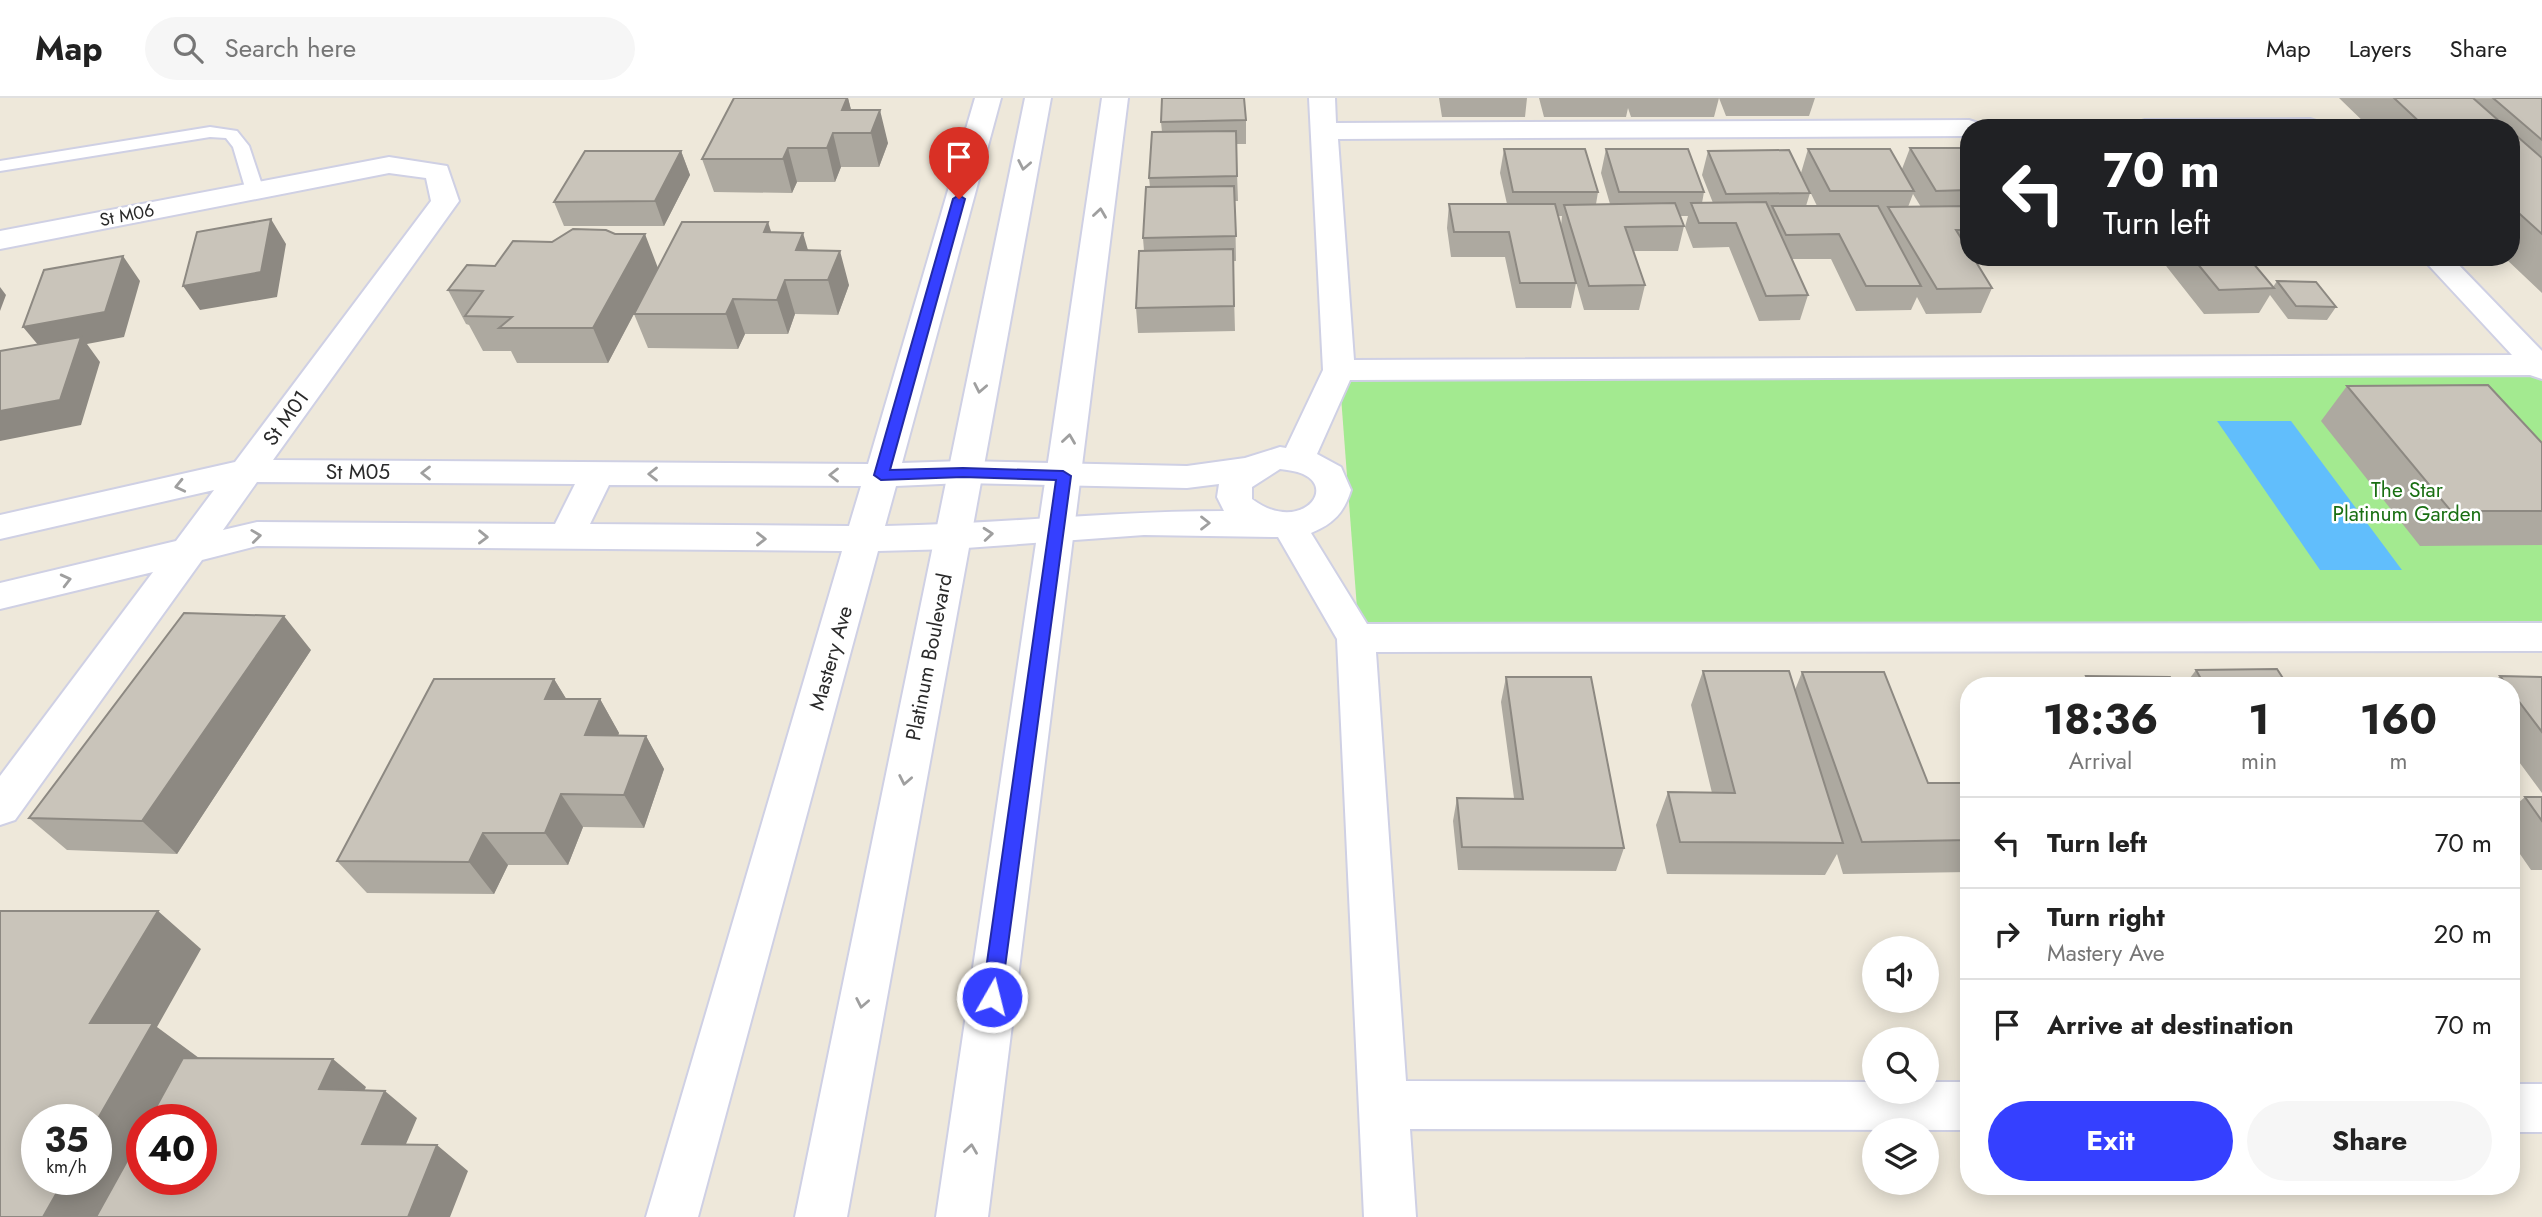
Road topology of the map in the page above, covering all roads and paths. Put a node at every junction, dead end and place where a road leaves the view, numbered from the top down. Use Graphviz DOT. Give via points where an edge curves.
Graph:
graph roads {
  1 [pos="988,98"];
  2 [pos="1038,98"];
  3 [pos="1115,98"];
  4 [pos="1322,98"];
  5 [pos="2291,108"];
  6 [pos="2302,119"];
  7 [pos="1960,128"];
  8 [pos="1324,131"];
  9 [pos="0,166"];
  10 [pos="255,191"];
  11 [pos="0,240"];
  12 [pos="2444,266"];
  13 [pos="2540,367"];
  14 [pos="1339,370"];
  15 [pos="1298,459"];
  16 [pos="1248,468"];
  17 [pos="247,471"];
  18 [pos="963,472"];
  19 [pos="597,474"];
  20 [pos="881,475"];
  21 [pos="1063,476"];
  22 [pos="1277,524"];
  23 [pos="0,527"];
  24 [pos="1056,528"];
  25 [pos="566,537"];
  26 [pos="953,537"];
  27 [pos="865,539"];
  28 [pos="189,550"];
  29 [pos="0,596"];
  30 [pos="1356,638"];
  31 [pos="2542,638"];
  32 [pos="0,808"];
  33 [pos="1383,1105"];
  34 [pos="1960,1106"];
  35 [pos="2520,1108"];
  36 [pos="2542,1108"];
  37 [pos="672,1217"];
  38 [pos="821,1217"];
  39 [pos="961,1217"];
  40 [pos="1390,1217"];
  1 -- 20 [label="street, Mastery Ave"];
  2 -- 18 [label="street, Platinum Boulevard, one-way"];
  21 -- 3 [label="street, one-way"];
  4 -- 8 [label="street"];
  5 -- 6 [label="street"];
  7 -- 8 [label="street"];
  8 -- 14 [label="street"];
  9 -- 10 [label="lane" via="209,132 231,134 241,146"];
  10 -- 11 [label="street, St M06"];
  10 -- 17 [label="street, St M01" via="389,164 438,172 446,201"];
  12 -- 13 [label="street"];
  13 -- 14 [label="street"];
  14 -- 15 [label="street"];
  15 -- 16 [label="street" via="1262,461"];
  15 -- 22 [label="street" via="1328,474 1334,500 1309,522"];
  16 -- 21 [label="street, St M05" via="1187,477"];
  16 -- 22 [label="street" via="1237,479 1238,505 1250,515"];
  19 -- 17 [label="street, St M05, one-way"];
  17 -- 23 [label="street, St M05, one-way"];
  17 -- 28 [label="street, St M01"];
  18 -- 20 [label="street, St M05"];
  18 -- 21 [label="street, St M05"];
  18 -- 26 [label="street, Platinum Boulevard"];
  20 -- 19 [label="street, St M05, one-way"];
  19 -- 25 [label="street"];
  20 -- 27 [label="street, Mastery Ave"];
  21 -- 24 [label="street"];
  24 -- 22 [label="street, one-way"];
  22 -- 30 [label="street"];
  26 -- 24 [label="street, one-way"];
  39 -- 24 [label="street, one-way"];
  25 -- 27 [label="street, one-way"];
  28 -- 25 [label="street, one-way" via="257,534"];
  26 -- 27 [label="street"];
  26 -- 38 [label="street, Platinum Boulevard, one-way"];
  27 -- 37 [label="street, Mastery Ave"];
  29 -- 28 [label="street, one-way"];
  28 -- 32 [label="street, St M01"];
  30 -- 31 [label="street"];
  30 -- 33 [label="street"];
  33 -- 34 [label="street"];
  33 -- 40 [label="street"];
  35 -- 36 [label="street"];
}
